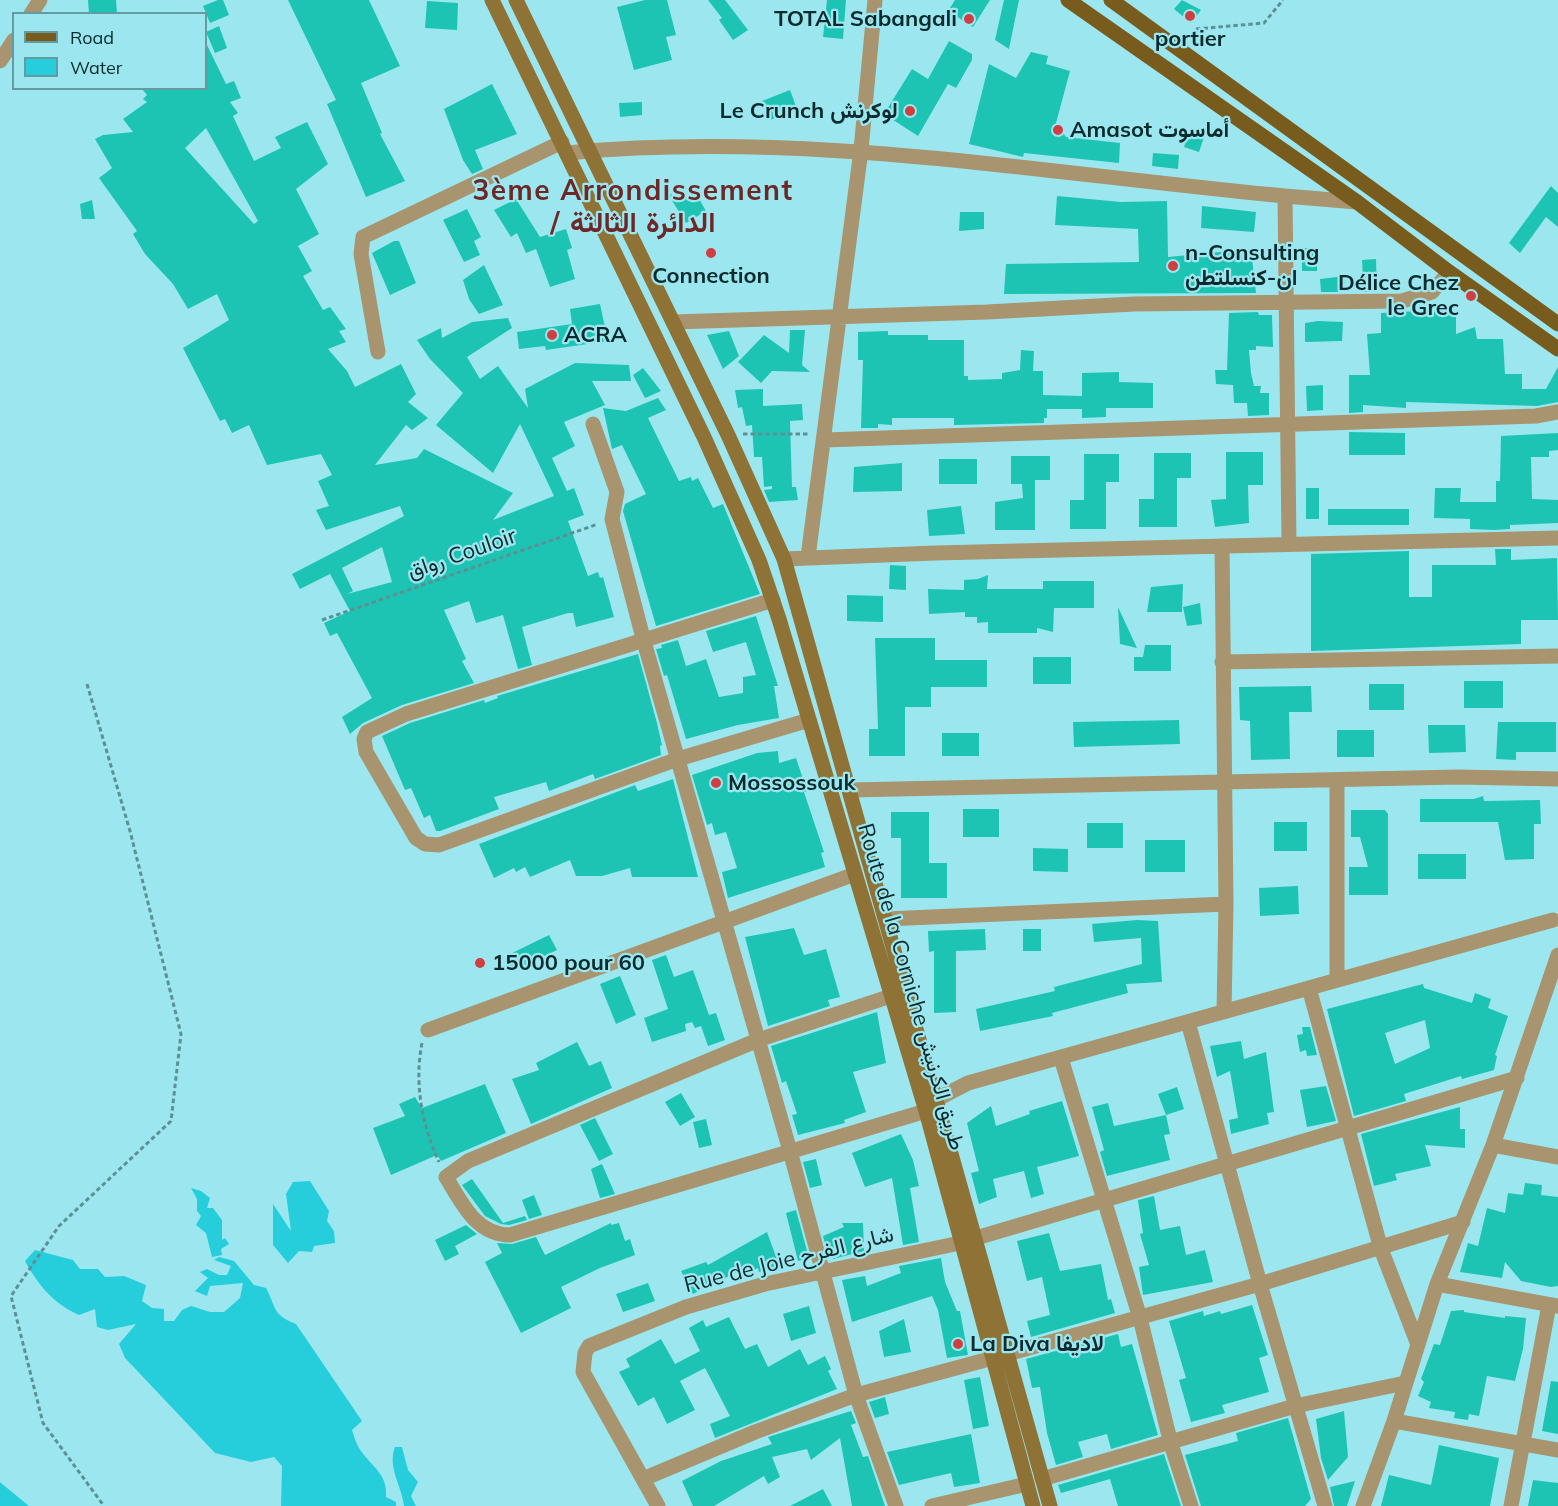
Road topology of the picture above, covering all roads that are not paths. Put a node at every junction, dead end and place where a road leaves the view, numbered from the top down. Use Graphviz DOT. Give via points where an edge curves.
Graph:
graph roads {
  1 [pos="492,0"];
  2 [pos="516,0"];
  3 [pos="875,0"];
  4 [pos="1068,0"];
  5 [pos="1111,0"];
  6 [pos="1129,13"];
  7 [pos="1113,33"];
  8 [pos="12,43"];
  9 [pos="0,61"];
  10 [pos="565,148"];
  11 [pos="861,150"];
  12 [pos="591,151"];
  13 [pos="1285,196"];
  14 [pos="1358,202"];
  15 [pos="1449,272"];
  16 [pos="1287,301"];
  17 [pos="839,315"];
  18 [pos="1556,321"];
  19 [pos="674,322"];
  20 [pos="1542,337"];
  21 [pos="1558,349"];
  22 [pos="378,352"];
  23 [pos="1558,412"];
  24 [pos="592,424"];
  25 [pos="1289,425"];
  26 [pos="824,440"];
  27 [pos="1558,538"];
  28 [pos="1289,544"];
  29 [pos="1222,546"];
  30 [pos="808,557"];
  31 [pos="784,559"];
  32 [pos="773,600"];
  33 [pos="643,638"];
  34 [pos="1558,656"];
  35 [pos="1222,662"];
  36 [pos="809,720"];
  37 [pos="678,759"];
  38 [pos="1558,779"];
  39 [pos="1337,781"];
  40 [pos="1223,783"];
  41 [pos="850,790"];
  42 [pos="855,874"];
  43 [pos="1226,904"];
  44 [pos="886,919"];
  45 [pos="1556,920"];
  46 [pos="723,921"];
  47 [pos="1558,955"];
  48 [pos="1337,980"];
  49 [pos="1310,988"];
  50 [pos="891,996"];
  51 [pos="1224,1012"];
  52 [pos="1188,1022"];
  53 [pos="428,1030"];
  54 [pos="758,1040"];
  55 [pos="1061,1058"];
  56 [pos="1517,1078"];
  57 [pos="931,1106"];
  58 [pos="1348,1127"];
  59 [pos="1493,1145"];
  60 [pos="790,1151"];
  61 [pos="1558,1157"];
  62 [pos="1227,1162"];
  63 [pos="1103,1199"];
  64 [pos="1463,1222"];
  65 [pos="976,1238"];
  66 [pos="960,1243"];
  67 [pos="1381,1248"];
  68 [pos="823,1272"];
  69 [pos="1260,1284"];
  70 [pos="1437,1284"];
  71 [pos="1554,1305"];
  72 [pos="1140,1318"];
  73 [pos="1417,1342"];
  74 [pos="1000,1356"];
  75 [pos="1405,1383"];
  76 [pos="856,1395"];
  77 [pos="1295,1406"];
  78 [pos="1394,1421"];
  79 [pos="1172,1444"];
  80 [pos="1524,1444"];
  81 [pos="1558,1450"];
  82 [pos="643,1479"];
  83 [pos="1034,1481"];
  84 [pos="658,1506"];
  85 [pos="896,1506"];
  86 [pos="932,1506"];
  87 [pos="1033,1506"];
  88 [pos="1050,1506"];
  89 [pos="1191,1506"];
  90 [pos="1325,1506"];
  91 [pos="1363,1506"];
  92 [pos="1511,1506"];
  1 -- 10 [label="street, Route de la Corniche طريق الكرنيش"];
  2 -- 12 [label="street, Route de la Corniche طريق الكرنيش"];
  3 -- 11 [label="street"];
  4 -- 7 [label="main road"];
  5 -- 6 [label="main road"];
  6 -- 7 [label="main road"];
  6 -- 18 [label="main road"];
  7 -- 14 [label="main road"];
  8 -- 9 [label="street"];
  10 -- 12 [label="street"];
  10 -- 22 [label="street" via="363,237 361,254"];
  10 -- 32 [label="street, Route de la Corniche طريق الكرنيش" via="704,437"];
  11 -- 12 [label="street" via="641,146"];
  11 -- 13 [label="street"];
  11 -- 17 [label="street"];
  12 -- 19 [label="street, Route de la Corniche طريق الكرنيش"];
  13 -- 14 [label="street"];
  13 -- 16 [label="street"];
  14 -- 15 [label="main road"];
  15 -- 16 [label="street" via="1432,292 1402,301"];
  15 -- 20 [label="main road"];
  16 -- 17 [label="street"];
  16 -- 25 [label="street"];
  17 -- 19 [label="street"];
  17 -- 26 [label="street"];
  18 -- 20 [label="street"];
  19 -- 31 [label="street, Route de la Corniche طريق الكرنيش"];
  20 -- 21 [label="main road"];
  23 -- 25 [label="street"];
  24 -- 33 [label="street" via="617,492 612,519"];
  25 -- 26 [label="street"];
  25 -- 28 [label="street"];
  26 -- 30 [label="street"];
  27 -- 28 [label="street"];
  28 -- 29 [label="street"];
  29 -- 30 [label="street"];
  29 -- 35 [label="street"];
  30 -- 31 [label="street"];
  31 -- 41 [label="street, Route de la Corniche طريق الكرنيش"];
  32 -- 33 [label="street"];
  32 -- 36 [label="street, Route de la Corniche طريق الكرنيش"];
  33 -- 37 [label="street"];
  33 -- 37 [label="street" via="406,714 367,732 366,752 416,838 425,844 439,844"];
  34 -- 35 [label="street"];
  35 -- 40 [label="street"];
  36 -- 37 [label="street"];
  36 -- 42 [label="street, Route de la Corniche طريق الكرنيش"];
  37 -- 46 [label="street"];
  38 -- 39 [label="street"];
  39 -- 40 [label="street"];
  39 -- 48 [label="street"];
  40 -- 41 [label="street"];
  40 -- 43 [label="street"];
  41 -- 44 [label="street, Route de la Corniche طريق الكرنيش"];
  42 -- 46 [label="street"];
  42 -- 50 [label="street, Route de la Corniche طريق الكرنيش"];
  43 -- 44 [label="street"];
  43 -- 51 [label="street"];
  44 -- 57 [label="street, Route de la Corniche طريق الكرنيش"];
  45 -- 48 [label="street"];
  46 -- 53 [label="street"];
  46 -- 54 [label="street"];
  47 -- 56 [label="street"];
  48 -- 49 [label="street"];
  49 -- 51 [label="street"];
  49 -- 58 [label="street"];
  50 -- 54 [label="street"];
  50 -- 57 [label="street, Route de la Corniche طريق الكرنيش"];
  51 -- 52 [label="street"];
  52 -- 55 [label="street"];
  52 -- 62 [label="street"];
  54 -- 60 [label="street"];
  54 -- 60 [label="street" via="468,1161 446,1177 483,1228 510,1235"];
  55 -- 57 [label="street" via="968,1083"];
  55 -- 63 [label="street"];
  56 -- 58 [label="street"];
  56 -- 59 [label="street"];
  57 -- 60 [label="street"];
  57 -- 65 [label="street, Route de la Corniche طريق الكرنيش"];
  57 -- 66 [label="street, Route de la Corniche طريق الكرنيش"];
  58 -- 62 [label="street"];
  58 -- 67 [label="street"];
  59 -- 61 [label="street"];
  59 -- 64 [label="street"];
  60 -- 68 [label="street"];
  62 -- 63 [label="street"];
  62 -- 69 [label="street"];
  63 -- 65 [label="street"];
  63 -- 72 [label="street"];
  64 -- 67 [label="street"];
  64 -- 70 [label="street"];
  65 -- 74 [label="street, Route de la Corniche طريق الكرنيش"];
  66 -- 68 [label="street, Rue de Joie شارع الفرح"];
  66 -- 74 [label="street, Route de la Corniche طريق الكرنيش"];
  67 -- 69 [label="street"];
  67 -- 73 [label="street"];
  68 -- 76 [label="street"];
  68 -- 82 [label="street, Rue de Joie شارع الفرح" via="686,1306 597,1341 585,1353 583,1372"];
  69 -- 72 [label="street"];
  69 -- 77 [label="street"];
  70 -- 71 [label="street"];
  70 -- 73 [label="street"];
  71 -- 80 [label="street"];
  72 -- 74 [label="street"];
  72 -- 79 [label="street"];
  73 -- 75 [label="street"];
  74 -- 76 [label="street"];
  74 -- 83 [label="street, Route de la Corniche طريق الكرنيش"];
  75 -- 77 [label="street"];
  75 -- 78 [label="street"];
  76 -- 82 [label="street"];
  76 -- 85 [label="street"];
  77 -- 79 [label="street"];
  77 -- 90 [label="street"];
  78 -- 80 [label="street"];
  78 -- 91 [label="street"];
  79 -- 83 [label="street"];
  79 -- 89 [label="street"];
  80 -- 81 [label="street"];
  80 -- 92 [label="street"];
  82 -- 84 [label="street"];
  83 -- 86 [label="street"];
  83 -- 87 [label="street, Route de la Corniche طريق الكرنيش"];
  83 -- 88 [label="street, Route de la Corniche طريق الكرنيش"];
}
